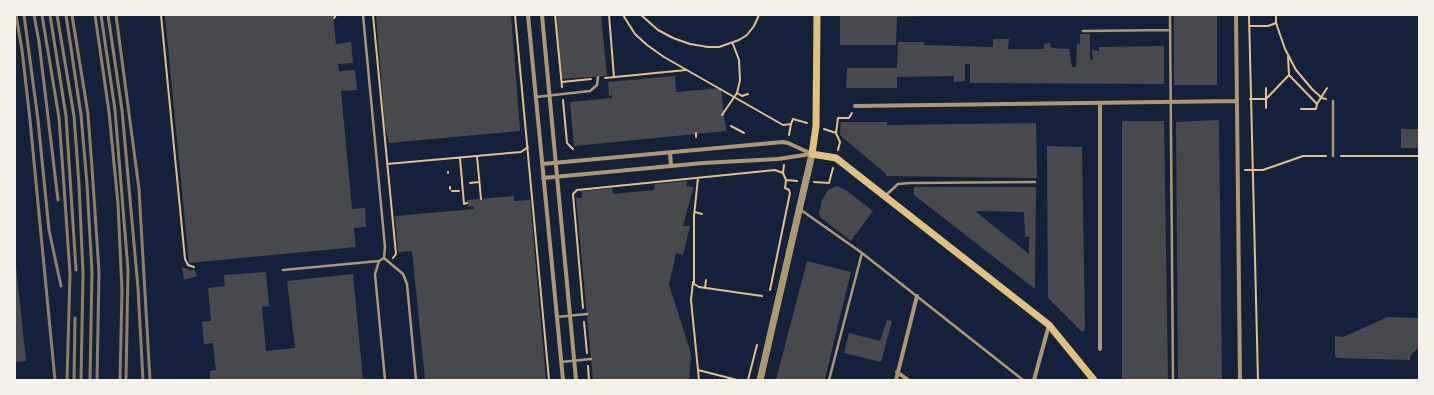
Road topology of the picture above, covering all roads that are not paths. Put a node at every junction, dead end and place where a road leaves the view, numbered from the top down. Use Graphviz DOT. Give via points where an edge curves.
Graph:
graph roads {
  1 [pos="363,15"];
  2 [pos="528,15"];
  3 [pos="542,15"];
  4 [pos="817,15"];
  5 [pos="1170,15"];
  6 [pos="1236,15"];
  7 [pos="1170,30"];
  8 [pos="1082,31"];
  9 [pos="598,77"];
  10 [pos="550,96"];
  11 [pos="536,97"];
  12 [pos="1237,101"];
  13 [pos="1333,101"];
  14 [pos="1170,102"];
  15 [pos="1100,103"];
  16 [pos="855,106"];
  17 [pos="670,152"];
  18 [pos="812,154"];
  19 [pos="1334,156"];
  20 [pos="556,162"];
  21 [pos="542,164"];
  22 [pos="671,166"];
  23 [pos="557,177"];
  24 [pos="543,178"];
  25 [pos="1035,182"];
  26 [pos="885,196"];
  27 [pos="800,209"];
  28 [pos="862,253"];
  29 [pos="384,258"];
  30 [pos="379,261"];
  31 [pos="284,270"];
  32 [pos="917,296"];
  33 [pos="587,314"];
  34 [pos="571,315"];
  35 [pos="557,317"];
  36 [pos="1049,325"];
  37 [pos="1100,349"];
  38 [pos="591,359"];
  39 [pos="575,360"];
  40 [pos="561,362"];
  41 [pos="897,372"];
  42 [pos="385,380"];
  43 [pos="416,380"];
  44 [pos="563,380"];
  45 [pos="576,380"];
  46 [pos="760,380"];
  47 [pos="829,380"];
  48 [pos="896,380"];
  49 [pos="908,380"];
  50 [pos="1023,380"];
  51 [pos="1034,380"];
  52 [pos="1094,380"];
  53 [pos="1173,380"];
  54 [pos="1240,380"];
  1 -- 29 [label="lane" via="379,173"];
  2 -- 11 [label="street"];
  3 -- 10 [label="street"];
  4 -- 18 [label="main road" via="816,126"];
  5 -- 7 [label="lane"];
  6 -- 12 [label="street"];
  7 -- 8 [label="lane"];
  7 -- 14 [label="lane"];
  9 -- 10 [label="lane" via="597,84 590,91"];
  10 -- 11 [label="lane"];
  10 -- 20 [label="street"];
  11 -- 21 [label="street"];
  12 -- 14 [label="street"];
  12 -- 54 [label="street"];
  13 -- 19 [label="lane"];
  14 -- 15 [label="street"];
  14 -- 53 [label="lane"];
  15 -- 16 [label="street"];
  15 -- 37 [label="street"];
  17 -- 18 [label="street" via="783,142"];
  17 -- 20 [label="street"];
  17 -- 22 [label="street"];
  18 -- 22 [label="street" via="778,159"];
  18 -- 26 [label="main road" via="836,158"];
  18 -- 27 [label="street"];
  20 -- 21 [label="street"];
  20 -- 23 [label="street"];
  21 -- 24 [label="street"];
  22 -- 23 [label="street"];
  23 -- 24 [label="street"];
  23 -- 34 [label="street"];
  24 -- 35 [label="street"];
  25 -- 26 [label="lane" via="898,184"];
  26 -- 36 [label="main road"];
  27 -- 28 [label="lane"];
  27 -- 46 [label="street"];
  28 -- 32 [label="lane"];
  28 -- 47 [label="lane"];
  29 -- 30 [label="lane"];
  29 -- 43 [label="lane" via="403,274 407,284"];
  30 -- 31 [label="lane"];
  30 -- 42 [label="lane" via="374,274"];
  32 -- 41 [label="street"];
  32 -- 50 [label="lane"];
  33 -- 34 [label="lane"];
  34 -- 35 [label="lane"];
  34 -- 39 [label="street"];
  35 -- 40 [label="street"];
  36 -- 51 [label="street"];
  36 -- 52 [label="main road"];
  38 -- 39 [label="lane"];
  39 -- 40 [label="lane"];
  39 -- 45 [label="street"];
  40 -- 44 [label="street"];
  41 -- 48 [label="street"];
  41 -- 49 [label="street"];
}
